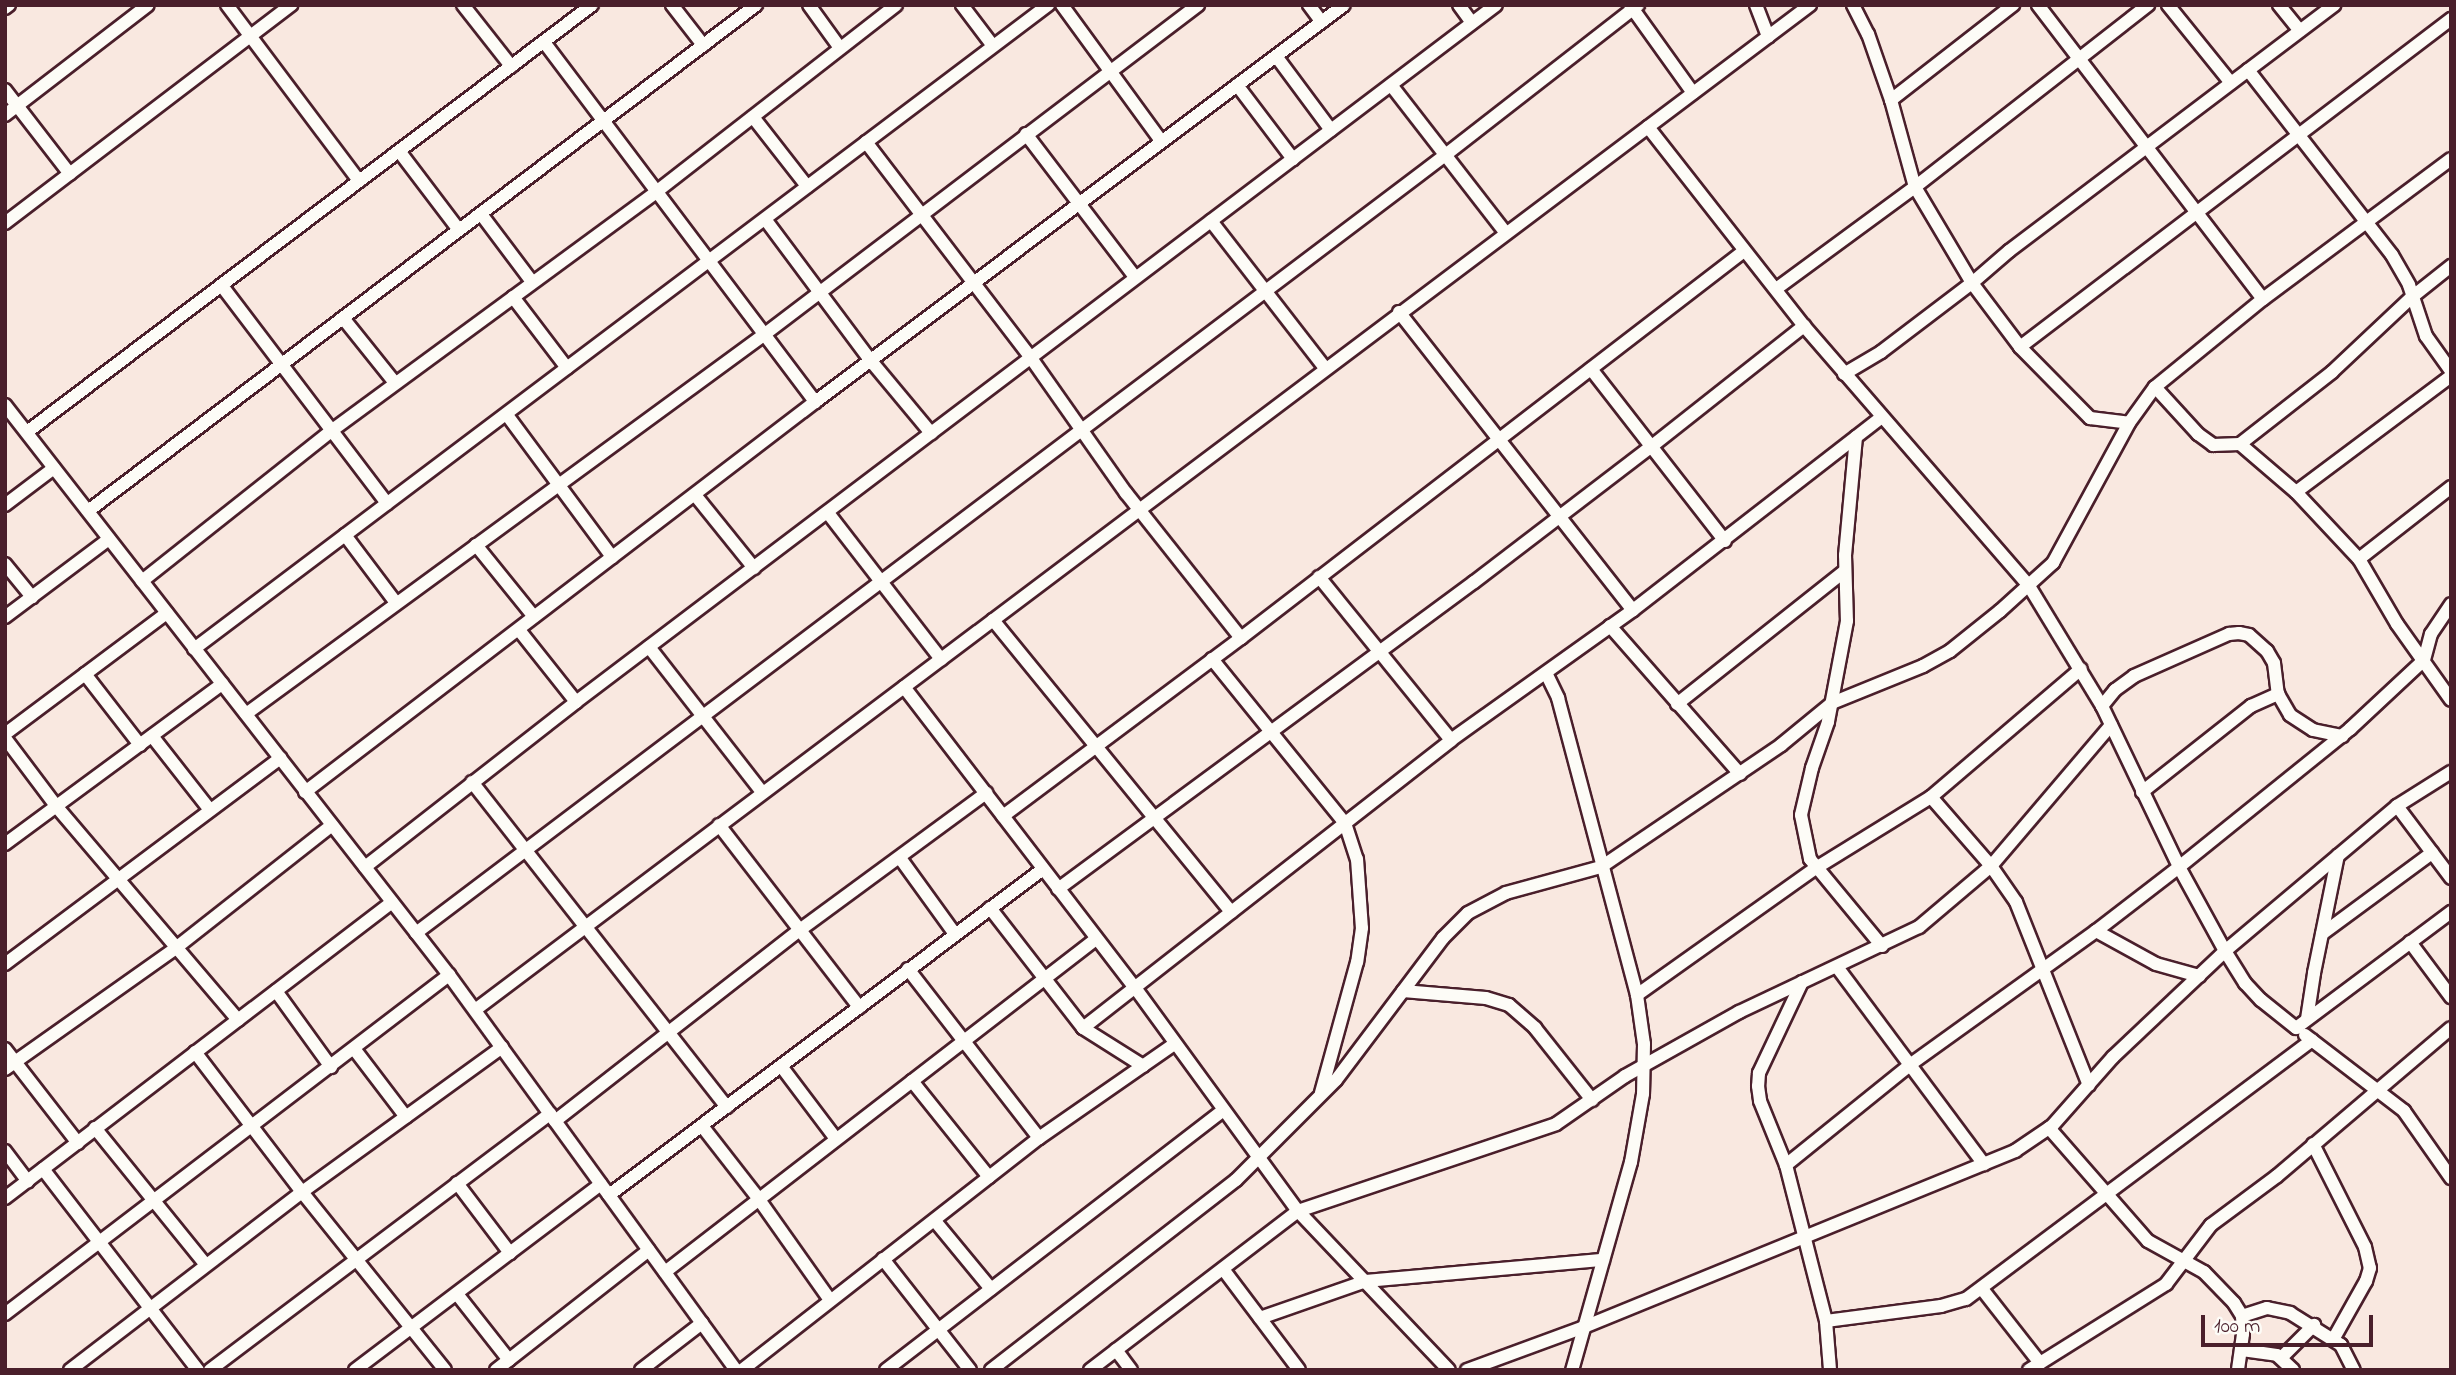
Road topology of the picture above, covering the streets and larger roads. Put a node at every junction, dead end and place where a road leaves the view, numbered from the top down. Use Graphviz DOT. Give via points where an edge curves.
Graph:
graph roads {
  1 [pos="148,5"];
  2 [pos="227,5"];
  3 [pos="291,5"];
  4 [pos="463,5"];
  5 [pos="592,5"];
  6 [pos="672,5"];
  7 [pos="756,5"];
  8 [pos="809,5"];
  9 [pos="896,5"];
  10 [pos="962,5"];
  11 [pos="1048,5"];
  12 [pos="1062,5"];
  13 [pos="1198,5"];
  14 [pos="1309,5"];
  15 [pos="1344,5"];
  16 [pos="1459,5"];
  17 [pos="1496,5"];
  18 [pos="1756,5"];
  19 [pos="1810,5"];
  20 [pos="1853,5"];
  21 [pos="2013,5"];
  22 [pos="2038,5"];
  23 [pos="2148,5"];
  24 [pos="2168,5"];
  25 [pos="2279,5"];
  26 [pos="2334,5"];
  27 [pos="1633,7"];
  28 [pos="2451,19"];
  29 [pos="1322,22"];
  30 [pos="1472,23"];
  31 [pos="2300,31"];
  32 [pos="250,37"];
  33 [pos="1768,37"];
  34 [pos="544,42"];
  35 [pos="703,45"];
  36 [pos="993,46"];
  37 [pos="840,48"];
  38 [pos="1276,56"];
  39 [pos="2079,58"];
  40 [pos="511,66"];
  41 [pos="2248,70"];
  42 [pos="1112,71"];
  43 [pos="2231,83"];
  44 [pos="1237,85"];
  45 [pos="1391,85"];
  46 [pos="5,90"];
  47 [pos="1693,93"];
  48 [pos="1891,100"];
  49 [pos="17,106"];
  50 [pos="5,115"];
  51 [pos="752,117"];
  52 [pos="604,122"];
  53 [pos="1647,127"];
  54 [pos="1331,131"];
  55 [pos="1026,134"];
  56 [pos="2298,138"];
  57 [pos="1161,141"];
  58 [pos="866,142"];
  59 [pos="2148,147"];
  60 [pos="399,151"];
  61 [pos="1444,156"];
  62 [pos="1293,159"];
  63 [pos="2451,159"];
  64 [pos="70,174"];
  65 [pos="359,181"];
  66 [pos="807,186"];
  67 [pos="1915,187"];
  68 [pos="656,192"];
  69 [pos="1078,205"];
  70 [pos="481,214"];
  71 [pos="921,215"];
  72 [pos="2198,215"];
  73 [pos="765,219"];
  74 [pos="1211,221"];
  75 [pos="2368,221"];
  76 [pos="5,223"];
  77 [pos="459,230"];
  78 [pos="1506,233"];
  79 [pos="1744,251"];
  80 [pos="708,262"];
  81 [pos="2451,266"];
  82 [pos="1135,276"];
  83 [pos="532,282"];
  84 [pos="1972,283"];
  85 [pos="222,286"];
  86 [pos="973,286"];
  87 [pos="1776,289"];
  88 [pos="1265,290"];
  89 [pos="820,292"];
  90 [pos="513,297"];
  91 [pos="2412,297"];
  92 [pos="2263,299"];
  93 [pos="1399,312"];
  94 [pos="343,318"];
  95 [pos="1804,326"];
  96 [pos="765,334"];
  97 [pos="2020,347"];
  98 [pos="1031,358"];
  99 [pos="872,361"];
  100 [pos="281,366"];
  101 [pos="567,368"];
  102 [pos="1325,368"];
  103 [pos="1591,369"];
  104 [pos="1844,374"];
  105 [pos="2451,374"];
  106 [pos="395,383"];
  107 [pos="2155,387"];
  108 [pos="815,402"];
  109 [pos="5,405"];
  110 [pos="507,415"];
  111 [pos="1882,417"];
  112 [pos="2129,423"];
  113 [pos="331,430"];
  114 [pos="1083,430"];
  115 [pos="27,432"];
  116 [pos="930,433"];
  117 [pos="1856,437"];
  118 [pos="1499,438"];
  119 [pos="2240,444"];
  120 [pos="1652,446"];
  121 [pos="54,468"];
  122 [pos="558,484"];
  123 [pos="2451,487"];
  124 [pos="2295,492"];
  125 [pos="695,495"];
  126 [pos="387,502"];
  127 [pos="5,505"];
  128 [pos="1139,508"];
  129 [pos="88,511"];
  130 [pos="828,513"];
  131 [pos="1561,516"];
  132 [pos="345,535"];
  133 [pos="109,539"];
  134 [pos="1725,541"];
  135 [pos="476,545"];
  136 [pos="612,557"];
  137 [pos="2359,559"];
  138 [pos="5,564"];
  139 [pos="754,568"];
  140 [pos="1845,571"];
  141 [pos="1319,577"];
  142 [pos="142,581"];
  143 [pos="880,581"];
  144 [pos="2029,586"];
  145 [pos="32,597"];
  146 [pos="396,603"];
  147 [pos="2451,604"];
  148 [pos="1633,610"];
  149 [pos="167,613"];
  150 [pos="5,617"];
  151 [pos="534,618"];
  152 [pos="993,620"];
  153 [pos="1611,626"];
  154 [pos="519,630"];
  155 [pos="1241,638"];
  156 [pos="649,647"];
  157 [pos="194,649"];
  158 [pos="1380,651"];
  159 [pos="941,659"];
  160 [pos="1212,659"];
  161 [pos="2424,660"];
  162 [pos="2081,669"];
  163 [pos="1546,673"];
  164 [pos="85,674"];
  165 [pos="222,684"];
  166 [pos="904,687"];
  167 [pos="2278,694"];
  168 [pos="2451,700"];
  169 [pos="576,702"];
  170 [pos="1832,703"];
  171 [pos="1677,704"];
  172 [pos="2102,706"];
  173 [pos="246,714"];
  174 [pos="702,715"];
  175 [pos="2111,725"];
  176 [pos="1271,732"];
  177 [pos="5,736"];
  178 [pos="152,736"];
  179 [pos="2342,736"];
  180 [pos="1451,740"];
  181 [pos="140,745"];
  182 [pos="1097,745"];
  183 [pos="280,758"];
  184 [pos="2451,772"];
  185 [pos="1740,774"];
  186 [pos="472,782"];
  187 [pos="305,792"];
  188 [pos="762,792"];
  189 [pos="2142,792"];
  190 [pos="986,793"];
  191 [pos="1931,797"];
  192 [pos="56,806"];
  193 [pos="2397,806"];
  194 [pos="210,810"];
  195 [pos="1003,816"];
  196 [pos="1156,817"];
  197 [pos="1345,823"];
  198 [pos="332,825"];
  199 [pos="719,825"];
  200 [pos="5,845"];
  201 [pos="523,850"];
  202 [pos="2432,853"];
  203 [pos="2338,855"];
  204 [pos="900,858"];
  205 [pos="1991,866"];
  206 [pos="365,867"];
  207 [pos="1601,867"];
  208 [pos="1816,867"];
  209 [pos="2179,867"];
  210 [pos="1043,869"];
  211 [pos="118,877"];
  212 [pos="2451,878"];
  213 [pos="1058,888"];
  214 [pos="392,902"];
  215 [pos="990,908"];
  216 [pos="1231,912"];
  217 [pos="2451,912"];
  218 [pos="583,925"];
  219 [pos="801,929"];
  220 [pos="2096,931"];
  221 [pos="416,933"];
  222 [pos="955,934"];
  223 [pos="2322,934"];
  224 [pos="1097,939"];
  225 [pos="2410,942"];
  226 [pos="1882,946"];
  227 [pos="177,947"];
  228 [pos="2225,951"];
  229 [pos="5,964"];
  230 [pos="1837,967"];
  231 [pos="908,969"];
  232 [pos="2041,971"];
  233 [pos="449,975"];
  234 [pos="2199,976"];
  235 [pos="1045,979"];
  236 [pos="1802,982"];
  237 [pos="1136,989"];
  238 [pos="276,990"];
  239 [pos="1403,991"];
  240 [pos="1637,995"];
  241 [pos="2451,998"];
  242 [pos="859,1007"];
  243 [pos="475,1010"];
  244 [pos="2308,1019"];
  245 [pos="238,1020"];
  246 [pos="1083,1028"];
  247 [pos="2296,1028"];
  248 [pos="2451,1028"];
  249 [pos="667,1034"];
  250 [pos="2312,1040"];
  251 [pos="963,1041"];
  252 [pos="1174,1044"];
  253 [pos="502,1047"];
  254 [pos="5,1049"];
  255 [pos="355,1050"];
  256 [pos="195,1052"];
  257 [pos="1911,1064"];
  258 [pos="10,1065"];
  259 [pos="1644,1065"];
  260 [pos="781,1066"];
  261 [pos="1143,1066"];
  262 [pos="331,1067"];
  263 [pos="912,1081"];
  264 [pos="2089,1085"];
  265 [pos="2378,1088"];
  266 [pos="1320,1097"];
  267 [pos="1592,1100"];
  268 [pos="727,1107"];
  269 [pos="1222,1111"];
  270 [pos="405,1117"];
  271 [pos="552,1117"];
  272 [pos="702,1126"];
  273 [pos="252,1127"];
  274 [pos="95,1128"];
  275 [pos="2049,1128"];
  276 [pos="1039,1138"];
  277 [pos="836,1139"];
  278 [pos="78,1143"];
  279 [pos="2313,1144"];
  280 [pos="5,1151"];
  281 [pos="2451,1153"];
  282 [pos="1259,1158"];
  283 [pos="2440,1161"];
  284 [pos="1984,1164"];
  285 [pos="1786,1165"];
  286 [pos="43,1169"];
  287 [pos="989,1177"];
  288 [pos="2451,1178"];
  289 [pos="28,1181"];
  290 [pos="457,1183"];
  291 [pos="601,1184"];
  292 [pos="302,1192"];
  293 [pos="2107,1194"];
  294 [pos="610,1195"];
  295 [pos="5,1198"];
  296 [pos="758,1198"];
  297 [pos="153,1202"];
  298 [pos="1298,1211"];
  299 [pos="935,1221"];
  300 [pos="1804,1238"];
  301 [pos="100,1241"];
  302 [pos="649,1250"];
  303 [pos="510,1253"];
  304 [pos="356,1258"];
  305 [pos="883,1259"];
  306 [pos="1603,1260"];
  307 [pos="2186,1262"];
  308 [pos="206,1265"];
  309 [pos="1223,1269"];
  310 [pos="665,1272"];
  311 [pos="1366,1281"];
  312 [pos="991,1289"];
  313 [pos="1982,1289"];
  314 [pos="457,1294"];
  315 [pos="830,1300"];
  316 [pos="151,1307"];
  317 [pos="5,1314"];
  318 [pos="2242,1316"];
  319 [pos="1260,1318"];
  320 [pos="1826,1321"];
  321 [pos="702,1323"];
  322 [pos="2314,1325"];
  323 [pos="413,1327"];
  324 [pos="1584,1327"];
  325 [pos="938,1330"];
  326 [pos="2334,1338"];
  327 [pos="1116,1350"];
  328 [pos="2242,1350"];
  329 [pos="2281,1358"];
  330 [pos="509,1360"];
  331 [pos="2034,1366"];
  332 [pos="70,1370"];
  333 [pos="198,1370"];
  334 [pos="210,1370"];
  335 [pos="355,1370"];
  336 [pos="445,1370"];
  337 [pos="496,1370"];
  338 [pos="641,1370"];
  339 [pos="736,1370"];
  340 [pos="742,1370"];
  341 [pos="886,1370"];
  342 [pos="970,1370"];
  343 [pos="991,1370"];
  344 [pos="1090,1370"];
  345 [pos="1131,1370"];
  346 [pos="1299,1370"];
  347 [pos="1449,1370"];
  348 [pos="1467,1370"];
  349 [pos="1572,1370"];
  350 [pos="1830,1370"];
  351 [pos="2238,1370"];
  352 [pos="2293,1370"];
  353 [pos="2354,1370"];
  1 -- 49 [label="street"];
  2 -- 32 [label="street"];
  3 -- 32 [label="street"];
  4 -- 40 [label="street"];
  5 -- 34 [label="street"];
  6 -- 35 [label="street"];
  7 -- 35 [label="street"];
  8 -- 37 [label="street"];
  9 -- 37 [label="street"];
  10 -- 36 [label="street"];
  11 -- 36 [label="street"];
  12 -- 42 [label="street"];
  13 -- 42 [label="street"];
  14 -- 29 [label="street"];
  15 -- 29 [label="street"];
  16 -- 30 [label="street"];
  17 -- 30 [label="street"];
  18 -- 33 [label="street"];
  19 -- 33 [label="street"];
  20 -- 48 [label="street"];
  21 -- 48 [label="street"];
  22 -- 39 [label="street"];
  23 -- 39 [label="street"];
  24 -- 43 [label="street"];
  25 -- 31 [label="street"];
  26 -- 31 [label="street"];
  27 -- 47 [label="street"];
  27 -- 61 [label="street"];
  28 -- 56 [label="street"];
  29 -- 38 [label="street"];
  30 -- 45 [label="street"];
  31 -- 41 [label="street"];
  32 -- 64 [label="street"];
  32 -- 65 [label="street"];
  33 -- 47 [label="street"];
  34 -- 40 [label="street"];
  34 -- 52 [label="street"];
  35 -- 52 [label="street"];
  36 -- 58 [label="street"];
  37 -- 51 [label="street"];
  38 -- 44 [label="street"];
  38 -- 54 [label="street"];
  39 -- 59 [label="street"];
  39 -- 67 [label="street"];
  40 -- 60 [label="street"];
  41 -- 43 [label="street"];
  41 -- 56 [label="street"];
  42 -- 55 [label="street"];
  42 -- 57 [label="street"];
  43 -- 59 [label="street"];
  44 -- 57 [label="street"];
  44 -- 62 [label="street"];
  45 -- 54 [label="street"];
  45 -- 61 [label="street"];
  46 -- 49 [label="street"];
  47 -- 53 [label="street"];
  48 -- 67 [label="street"];
  49 -- 50 [label="street"];
  49 -- 64 [label="street"];
  51 -- 66 [label="street"];
  51 -- 68 [label="street"];
  52 -- 68 [label="street"];
  52 -- 70 [label="street"];
  53 -- 78 [label="street"];
  53 -- 79 [label="street"];
  54 -- 62 [label="street"];
  55 -- 69 [label="street"];
  55 -- 71 [label="street"];
  56 -- 72 [label="street"];
  56 -- 75 [label="street"];
  57 -- 69 [label="street"];
  58 -- 66 [label="street"];
  58 -- 71 [label="street"];
  59 -- 72 [label="street"];
  59 -- 84 [label="street"];
  60 -- 65 [label="street"];
  60 -- 77 [label="street"];
  61 -- 78 [label="street"];
  61 -- 88 [label="street"];
  62 -- 74 [label="street"];
  63 -- 75 [label="street"];
  64 -- 76 [label="street"];
  65 -- 85 [label="street"];
  66 -- 73 [label="street"];
  67 -- 84 [label="street"];
  67 -- 87 [label="street"];
  68 -- 80 [label="street"];
  68 -- 83 [label="street"];
  69 -- 82 [label="street"];
  69 -- 86 [label="street"];
  70 -- 77 [label="street"];
  70 -- 83 [label="street"];
  71 -- 86 [label="street"];
  71 -- 89 [label="street"];
  72 -- 92 [label="street"];
  72 -- 97 [label="street"];
  73 -- 80 [label="street"];
  73 -- 89 [label="street"];
  74 -- 82 [label="street"];
  74 -- 88 [label="street"];
  75 -- 91 [label="street" via="2404,273"];
  75 -- 92 [label="street"];
  77 -- 94 [label="street"];
  78 -- 93 [label="street"];
  79 -- 87 [label="street"];
  79 -- 103 [label="street"];
  80 -- 96 [label="street"];
  80 -- 101 [label="street"];
  81 -- 91 [label="street"];
  82 -- 98 [label="street"];
  83 -- 90 [label="street"];
  84 -- 97 [label="street"];
  84 -- 104 [label="street" via="1881,352"];
  85 -- 100 [label="street"];
  85 -- 115 [label="street"];
  86 -- 98 [label="street"];
  86 -- 99 [label="street"];
  87 -- 95 [label="street"];
  88 -- 102 [label="street"];
  88 -- 114 [label="street"];
  89 -- 96 [label="street"];
  89 -- 99 [label="street"];
  90 -- 101 [label="street"];
  90 -- 106 [label="street"];
  91 -- 105 [label="street" via="2426,337"];
  91 -- 119 [label="street" via="2332,372"];
  92 -- 107 [label="street"];
  93 -- 102 [label="street"];
  93 -- 118 [label="street"];
  94 -- 100 [label="street"];
  94 -- 106 [label="street"];
  95 -- 104 [label="street"];
  95 -- 120 [label="street"];
  96 -- 108 [label="street"];
  96 -- 122 [label="street"];
  97 -- 112 [label="street" via="2090,418"];
  98 -- 114 [label="street"];
  98 -- 116 [label="street"];
  99 -- 108 [label="street"];
  99 -- 116 [label="street"];
  100 -- 113 [label="street"];
  100 -- 129 [label="street"];
  101 -- 110 [label="street"];
  102 -- 128 [label="street"];
  103 -- 118 [label="street"];
  103 -- 120 [label="street"];
  104 -- 111 [label="street"];
  105 -- 124 [label="street"];
  106 -- 113 [label="street"];
  107 -- 112 [label="street"];
  107 -- 119 [label="street" via="2213,445"];
  108 -- 125 [label="street"];
  109 -- 115 [label="street"];
  110 -- 122 [label="street"];
  110 -- 126 [label="street"];
  111 -- 117 [label="street"];
  111 -- 144 [label="street"];
  112 -- 144 [label="street" via="2061,549"];
  113 -- 126 [label="street"];
  113 -- 142 [label="street"];
  114 -- 128 [label="street"];
  114 -- 143 [label="street"];
  115 -- 121 [label="street"];
  116 -- 130 [label="street"];
  117 -- 134 [label="street"];
  117 -- 140 [label="street"];
  118 -- 131 [label="street"];
  118 -- 141 [label="street"];
  119 -- 124 [label="street"];
  120 -- 131 [label="street"];
  120 -- 134 [label="street"];
  121 -- 127 [label="street"];
  121 -- 129 [label="street"];
  122 -- 135 [label="street"];
  122 -- 136 [label="street"];
  123 -- 137 [label="street"];
  124 -- 137 [label="street"];
  125 -- 136 [label="street"];
  125 -- 139 [label="street"];
  126 -- 132 [label="street"];
  128 -- 152 [label="street"];
  128 -- 155 [label="street"];
  129 -- 133 [label="street"];
  130 -- 139 [label="street"];
  130 -- 143 [label="street"];
  131 -- 148 [label="street"];
  131 -- 158 [label="street"];
  132 -- 146 [label="street"];
  132 -- 157 [label="street"];
  133 -- 142 [label="street"];
  133 -- 145 [label="street"];
  134 -- 148 [label="street"];
  135 -- 146 [label="street"];
  135 -- 151 [label="street"];
  136 -- 151 [label="street"];
  137 -- 161 [label="street"];
  138 -- 145 [label="street"];
  139 -- 156 [label="street"];
  140 -- 170 [label="street" via="1847,621"];
  140 -- 171 [label="street"];
  141 -- 155 [label="street"];
  141 -- 158 [label="street"];
  142 -- 149 [label="street"];
  143 -- 159 [label="street"];
  143 -- 174 [label="street"];
  144 -- 162 [label="street"];
  144 -- 170 [label="street" via="1950,650 1923,666"];
  145 -- 150 [label="street"];
  146 -- 173 [label="street"];
  147 -- 161 [label="street" via="2431,634"];
  148 -- 153 [label="street"];
  149 -- 157 [label="street"];
  149 -- 164 [label="street"];
  151 -- 154 [label="street"];
  152 -- 159 [label="street"];
  152 -- 182 [label="street"];
  153 -- 163 [label="street"];
  153 -- 171 [label="street"];
  154 -- 169 [label="street"];
  154 -- 187 [label="street"];
  155 -- 160 [label="street"];
  156 -- 169 [label="street"];
  156 -- 174 [label="street"];
  157 -- 165 [label="street"];
  158 -- 176 [label="street"];
  158 -- 180 [label="street"];
  159 -- 166 [label="street"];
  160 -- 176 [label="street"];
  160 -- 182 [label="street"];
  161 -- 168 [label="street"];
  161 -- 179 [label="street"];
  162 -- 172 [label="street"];
  162 -- 191 [label="street"];
  163 -- 180 [label="street"];
  163 -- 207 [label="street" via="1558,698"];
  164 -- 177 [label="street"];
  164 -- 181 [label="street"];
  165 -- 173 [label="street"];
  165 -- 178 [label="street"];
  166 -- 188 [label="street"];
  166 -- 190 [label="street"];
  167 -- 172 [label="street" via="2274,663 2267,651 2249,635 2239,633 2134,676"];
  167 -- 179 [label="street" via="2290,715 2302,724"];
  167 -- 189 [label="street" via="2251,706"];
  169 -- 186 [label="street"];
  170 -- 185 [label="street"];
  170 -- 208 [label="street" via="1801,815 1806,847"];
  171 -- 185 [label="street"];
  172 -- 175 [label="street"];
  173 -- 183 [label="street"];
  174 -- 188 [label="street"];
  174 -- 201 [label="street"];
  175 -- 189 [label="street"];
  175 -- 205 [label="street"];
  176 -- 196 [label="street"];
  176 -- 197 [label="street"];
  177 -- 192 [label="street"];
  178 -- 181 [label="street"];
  178 -- 194 [label="street"];
  179 -- 209 [label="street"];
  180 -- 197 [label="street"];
  181 -- 192 [label="street"];
  182 -- 195 [label="street"];
  182 -- 196 [label="street"];
  183 -- 187 [label="street"];
  183 -- 194 [label="street"];
  184 -- 193 [label="street"];
  185 -- 207 [label="street"];
  186 -- 201 [label="street"];
  186 -- 206 [label="street"];
  187 -- 198 [label="street"];
  188 -- 199 [label="street"];
  189 -- 209 [label="street"];
  190 -- 195 [label="street"];
  190 -- 204 [label="street"];
  191 -- 205 [label="street"];
  191 -- 208 [label="street"];
  192 -- 200 [label="street"];
  192 -- 211 [label="street"];
  193 -- 202 [label="street"];
  193 -- 203 [label="street"];
  194 -- 211 [label="street"];
  195 -- 210 [label="street"];
  196 -- 213 [label="street"];
  196 -- 216 [label="street"];
  197 -- 216 [label="street"];
  197 -- 266 [label="street" via="1357,859 1362,928"];
  198 -- 206 [label="street"];
  198 -- 227 [label="street"];
  199 -- 218 [label="street"];
  199 -- 219 [label="street"];
  201 -- 218 [label="street"];
  201 -- 221 [label="street"];
  202 -- 212 [label="street"];
  202 -- 223 [label="street"];
  203 -- 223 [label="street"];
  203 -- 228 [label="street"];
  204 -- 219 [label="street"];
  204 -- 222 [label="street"];
  205 -- 226 [label="street" via="1939,914"];
  205 -- 232 [label="street" via="2016,902"];
  206 -- 214 [label="street"];
  207 -- 239 [label="street" via="1506,892 1485,902 1456,923"];
  207 -- 240 [label="street"];
  208 -- 226 [label="street"];
  208 -- 240 [label="street"];
  209 -- 220 [label="street"];
  209 -- 228 [label="street"];
  210 -- 213 [label="street"];
  210 -- 215 [label="street"];
  211 -- 227 [label="street"];
  211 -- 229 [label="street"];
  213 -- 224 [label="street"];
  214 -- 221 [label="street"];
  214 -- 238 [label="street"];
  215 -- 222 [label="street"];
  215 -- 235 [label="street"];
  216 -- 237 [label="street"];
  217 -- 225 [label="street"];
  218 -- 243 [label="street"];
  218 -- 249 [label="street"];
  219 -- 242 [label="street"];
  219 -- 249 [label="street"];
  220 -- 232 [label="street"];
  220 -- 234 [label="street" via="2156,964"];
  221 -- 233 [label="street"];
  222 -- 231 [label="street"];
  223 -- 244 [label="street"];
  224 -- 235 [label="street"];
  224 -- 237 [label="street"];
  225 -- 241 [label="street"];
  225 -- 244 [label="street"];
  226 -- 230 [label="street"];
  227 -- 245 [label="street"];
  227 -- 258 [label="street"];
  228 -- 234 [label="street"];
  228 -- 247 [label="street" via="2254,993"];
  230 -- 236 [label="street"];
  230 -- 257 [label="street"];
  231 -- 242 [label="street"];
  231 -- 251 [label="street"];
  232 -- 257 [label="street"];
  232 -- 264 [label="street"];
  233 -- 243 [label="street"];
  233 -- 255 [label="street"];
  234 -- 264 [label="street"];
  235 -- 246 [label="street"];
  235 -- 251 [label="street"];
  236 -- 259 [label="street"];
  236 -- 285 [label="street" via="1759,1073 1759,1101"];
  237 -- 246 [label="street"];
  237 -- 252 [label="street"];
  238 -- 245 [label="street"];
  238 -- 262 [label="street"];
  239 -- 266 [label="street"];
  239 -- 267 [label="street" via="1486,998 1509,1005 1535,1028"];
  240 -- 259 [label="street"];
  242 -- 260 [label="street"];
  243 -- 253 [label="street"];
  244 -- 247 [label="street"];
  245 -- 256 [label="street"];
  246 -- 261 [label="street"];
  247 -- 250 [label="street"];
  248 -- 265 [label="street"];
  249 -- 268 [label="street"];
  249 -- 271 [label="street"];
  250 -- 265 [label="street"];
  250 -- 293 [label="street"];
  251 -- 263 [label="street"];
  251 -- 276 [label="street"];
  252 -- 261 [label="street"];
  252 -- 269 [label="street"];
  253 -- 270 [label="street"];
  253 -- 271 [label="street"];
  254 -- 258 [label="street"];
  255 -- 262 [label="street"];
  255 -- 270 [label="street"];
  256 -- 273 [label="street"];
  256 -- 274 [label="street"];
  257 -- 284 [label="street"];
  257 -- 285 [label="street"];
  258 -- 278 [label="street"];
  259 -- 267 [label="street"];
  259 -- 306 [label="street" via="1639,1126"];
  260 -- 268 [label="street"];
  260 -- 277 [label="street"];
  261 -- 276 [label="street"];
  262 -- 273 [label="street"];
  263 -- 277 [label="street"];
  263 -- 287 [label="street"];
  264 -- 275 [label="street"];
  265 -- 279 [label="street"];
  265 -- 283 [label="street" via="2404,1111"];
  266 -- 282 [label="street"];
  267 -- 298 [label="street" via="1536,1133"];
  268 -- 272 [label="street"];
  269 -- 282 [label="street"];
  269 -- 312 [label="street"];
  270 -- 292 [label="street"];
  271 -- 290 [label="street"];
  271 -- 291 [label="street"];
  272 -- 294 [label="street"];
  272 -- 296 [label="street"];
  273 -- 292 [label="street"];
  273 -- 297 [label="street"];
  274 -- 278 [label="street"];
  274 -- 297 [label="street"];
  275 -- 284 [label="street" via="2015,1151"];
  275 -- 293 [label="street"];
  276 -- 287 [label="street"];
  277 -- 296 [label="street"];
  278 -- 286 [label="street"];
  279 -- 307 [label="street" via="2211,1225"];
  279 -- 326 [label="street" via="2365,1247 2370,1268"];
  280 -- 289 [label="street"];
  281 -- 283 [label="street"];
  282 -- 298 [label="street"];
  282 -- 343 [label="street"];
  283 -- 288 [label="street"];
  284 -- 300 [label="street"];
  285 -- 300 [label="street"];
  286 -- 289 [label="street"];
  286 -- 301 [label="street"];
  287 -- 299 [label="street"];
  289 -- 295 [label="street"];
  290 -- 303 [label="street"];
  290 -- 304 [label="street"];
  291 -- 294 [label="street"];
  291 -- 303 [label="street"];
  292 -- 304 [label="street"];
  292 -- 308 [label="street"];
  293 -- 307 [label="street" via="2148,1241"];
  293 -- 313 [label="street"];
  294 -- 302 [label="street"];
  296 -- 310 [label="street"];
  296 -- 315 [label="street"];
  297 -- 301 [label="street"];
  297 -- 308 [label="street"];
  298 -- 309 [label="street"];
  298 -- 311 [label="street"];
  299 -- 305 [label="street"];
  299 -- 312 [label="street"];
  300 -- 320 [label="street"];
  300 -- 324 [label="street"];
  301 -- 316 [label="street"];
  301 -- 317 [label="street"];
  302 -- 310 [label="street"];
  302 -- 330 [label="street"];
  303 -- 314 [label="street"];
  304 -- 323 [label="street"];
  304 -- 334 [label="street"];
  305 -- 315 [label="street"];
  305 -- 325 [label="street"];
  306 -- 311 [label="street"];
  306 -- 324 [label="street"];
  307 -- 318 [label="street" via="2214,1280"];
  307 -- 331 [label="street" via="2157,1291"];
  308 -- 316 [label="street"];
  309 -- 319 [label="street"];
  309 -- 327 [label="street"];
  310 -- 321 [label="street"];
  311 -- 319 [label="street"];
  311 -- 347 [label="street"];
  312 -- 325 [label="street"];
  313 -- 320 [label="street" via="1956,1303"];
  313 -- 331 [label="street"];
  314 -- 323 [label="street"];
  314 -- 330 [label="street"];
  315 -- 340 [label="street"];
  316 -- 332 [label="street"];
  316 -- 333 [label="street"];
  318 -- 322 [label="street" via="2278,1309"];
  318 -- 328 [label="street"];
  319 -- 346 [label="street"];
  320 -- 350 [label="street"];
  321 -- 338 [label="street"];
  321 -- 339 [label="street"];
  322 -- 326 [label="street"];
  322 -- 329 [label="street"];
  323 -- 335 [label="street"];
  323 -- 336 [label="street"];
  324 -- 348 [label="street"];
  324 -- 349 [label="street"];
  325 -- 341 [label="street"];
  325 -- 342 [label="street"];
  326 -- 353 [label="street" via="2348,1353"];
  327 -- 344 [label="street"];
  327 -- 345 [label="street"];
  328 -- 329 [label="street"];
  328 -- 351 [label="street"];
  329 -- 352 [label="street"];
  330 -- 337 [label="street"];
}
